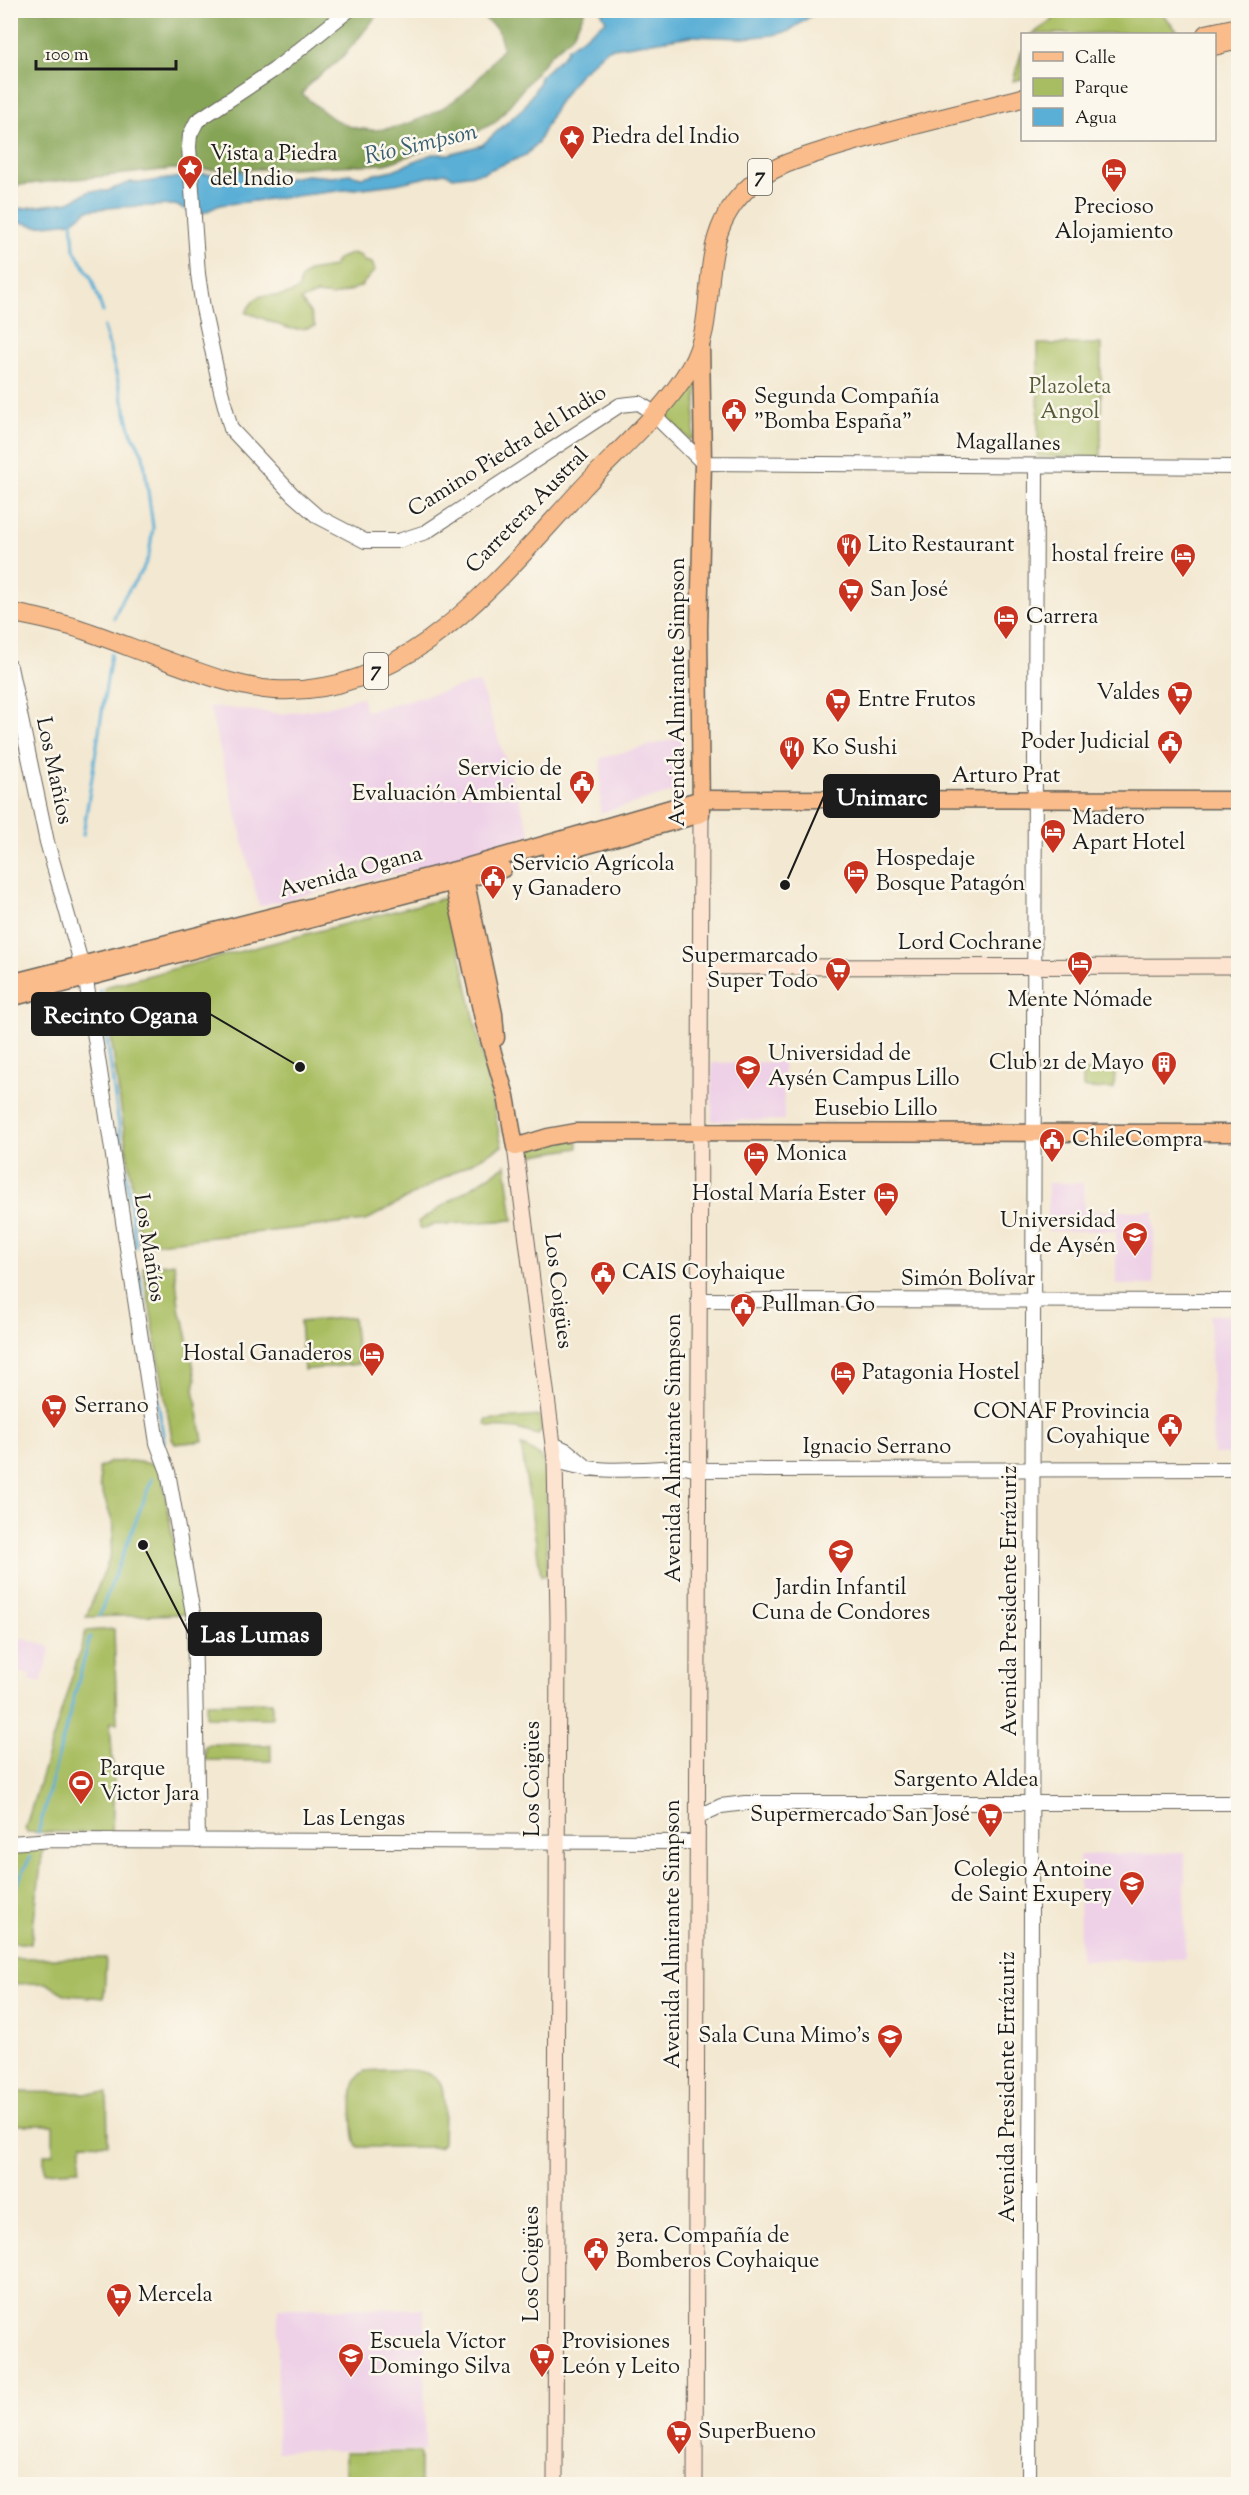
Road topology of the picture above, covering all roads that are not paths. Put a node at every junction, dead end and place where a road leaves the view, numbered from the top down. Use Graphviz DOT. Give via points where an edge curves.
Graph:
graph roads {
  1 [pos="349,10"];
  2 [pos="1239,27"];
  3 [pos="1211,33"];
  4 [pos="1239,40"];
  5 [pos="1216,46"];
  6 [pos="1021,88"];
  7 [pos="1021,98"];
  8 [pos="928,120"];
  9 [pos="701,339"];
  10 [pos="654,415"];
  11 [pos="703,463"];
  12 [pos="1036,466"];
  13 [pos="1239,467"];
  14 [pos="10,612"];
  15 [pos="10,667"];
  16 [pos="1035,800"];
  17 [pos="1239,800"];
  18 [pos="701,807"];
  19 [pos="461,877"];
  20 [pos="701,966"];
  21 [pos="1035,966"];
  22 [pos="1239,966"];
  23 [pos="84,972"];
  24 [pos="10,983"];
  25 [pos="10,998"];
  26 [pos="700,1133"];
  27 [pos="1034,1133"];
  28 [pos="1239,1133"];
  29 [pos="514,1147"];
  30 [pos="698,1300"];
  31 [pos="1034,1301"];
  32 [pos="1239,1301"];
  33 [pos="553,1444"];
  34 [pos="555,1460"];
  35 [pos="1032,1468"];
  36 [pos="589,1469"];
  37 [pos="1239,1469"];
  38 [pos="698,1470"];
  39 [pos="1031,1802"];
  40 [pos="1239,1803"];
  41 [pos="697,1817"];
  42 [pos="198,1840"];
  43 [pos="557,1842"];
  44 [pos="697,1842"];
  45 [pos="10,1843"];
  46 [pos="555,2484"];
  47 [pos="695,2484"];
  48 [pos="1029,2484"];
  1 -- 10 [label="street, Camino Piedra del Indio" via="274,70 197,121 190,135 203,308 231,429 317,516 365,541 398,541 426,532 620,405 639,403"];
  2 -- 3 [label="highway"];
  4 -- 5 [label="highway"];
  6 -- 8 [label="highway, Carretera Austral / 7"];
  7 -- 8 [label="highway, Carretera Austral / 7"];
  8 -- 9 [label="highway, Carretera Austral / 7" via="787,163 749,186 731,206 719,230"];
  9 -- 10 [label="highway, Carretera Austral / 7" via="690,367"];
  9 -- 11 [label="main road, Avenida Almirante Simpson"];
  10 -- 11 [label="street"];
  10 -- 14 [label="highway, Carretera Austral / 7" via="512,568 428,643 358,679 314,689 272,690 217,679 73,627"];
  11 -- 12 [label="street, Magallanes"];
  11 -- 18 [label="main road, Avenida Almirante Simpson" via="699,629"];
  12 -- 13 [label="street, Magallanes"];
  12 -- 16 [label="street, Avenida Presidente Errázuriz"];
  15 -- 23 [label="street, Los Mañíos" via="47,842"];
  16 -- 17 [label="main road, Arturo Prat"];
  16 -- 18 [label="main road, Arturo Prat"];
  16 -- 21 [label="street, Avenida Presidente Errázuriz"];
  18 -- 19 [label="main road, Avenida Ogana"];
  18 -- 20 [label="main road, Avenida Almirante Simpson"];
  19 -- 23 [label="main road, Avenida Ogana"];
  19 -- 29 [label="main road, Los Coigües" via="494,1014"];
  20 -- 21 [label="main road, Lord Cochrane"];
  20 -- 26 [label="main road, Avenida Almirante Simpson"];
  21 -- 22 [label="main road, Lord Cochrane"];
  21 -- 27 [label="street, Avenida Presidente Errázuriz"];
  23 -- 24 [label="main road, Avenida Ogana"];
  23 -- 25 [label="main road, Avenida Ogana"];
  23 -- 42 [label="street, Los Mañíos" via="157,1443 168,1472 194,1619"];
  26 -- 27 [label="main road, Eusebio Lillo"];
  26 -- 29 [label="main road, Eusebio Lillo" via="576,1132"];
  26 -- 30 [label="main road, Avenida Almirante Simpson"];
  27 -- 28 [label="main road, Eusebio Lillo"];
  27 -- 31 [label="street, Avenida Presidente Errázuriz"];
  29 -- 33 [label="main road, Los Coigües"];
  30 -- 31 [label="street, Simón Bolívar"];
  30 -- 38 [label="main road, Avenida Almirante Simpson"];
  31 -- 32 [label="street, Simón Bolívar"];
  31 -- 35 [label="street, Avenida Presidente Errázuriz"];
  33 -- 34 [label="main road, Los Coigües"];
  33 -- 36 [label="street"];
  34 -- 36 [label="street, Ignacio Serrano"];
  34 -- 43 [label="main road, Los Coigües"];
  35 -- 37 [label="street, Ignacio Serrano"];
  35 -- 38 [label="street, Ignacio Serrano"];
  35 -- 39 [label="street, Avenida Presidente Errázuriz"];
  36 -- 38 [label="street, Ignacio Serrano"];
  38 -- 41 [label="main road, Avenida Almirante Simpson"];
  39 -- 40 [label="street, Sargento Aldea"];
  39 -- 41 [label="street, Sargento Aldea" via="745,1803 721,1806"];
  39 -- 48 [label="street, Avenida Presidente Errázuriz"];
  41 -- 44 [label="main road, Avenida Almirante Simpson"];
  42 -- 43 [label="street, Las Lengas"];
  42 -- 45 [label="street, Las Lengas"];
  43 -- 44 [label="street, Las Lengas"];
  43 -- 46 [label="main road, Los Coigües"];
  44 -- 47 [label="main road, Avenida Almirante Simpson"];
}
